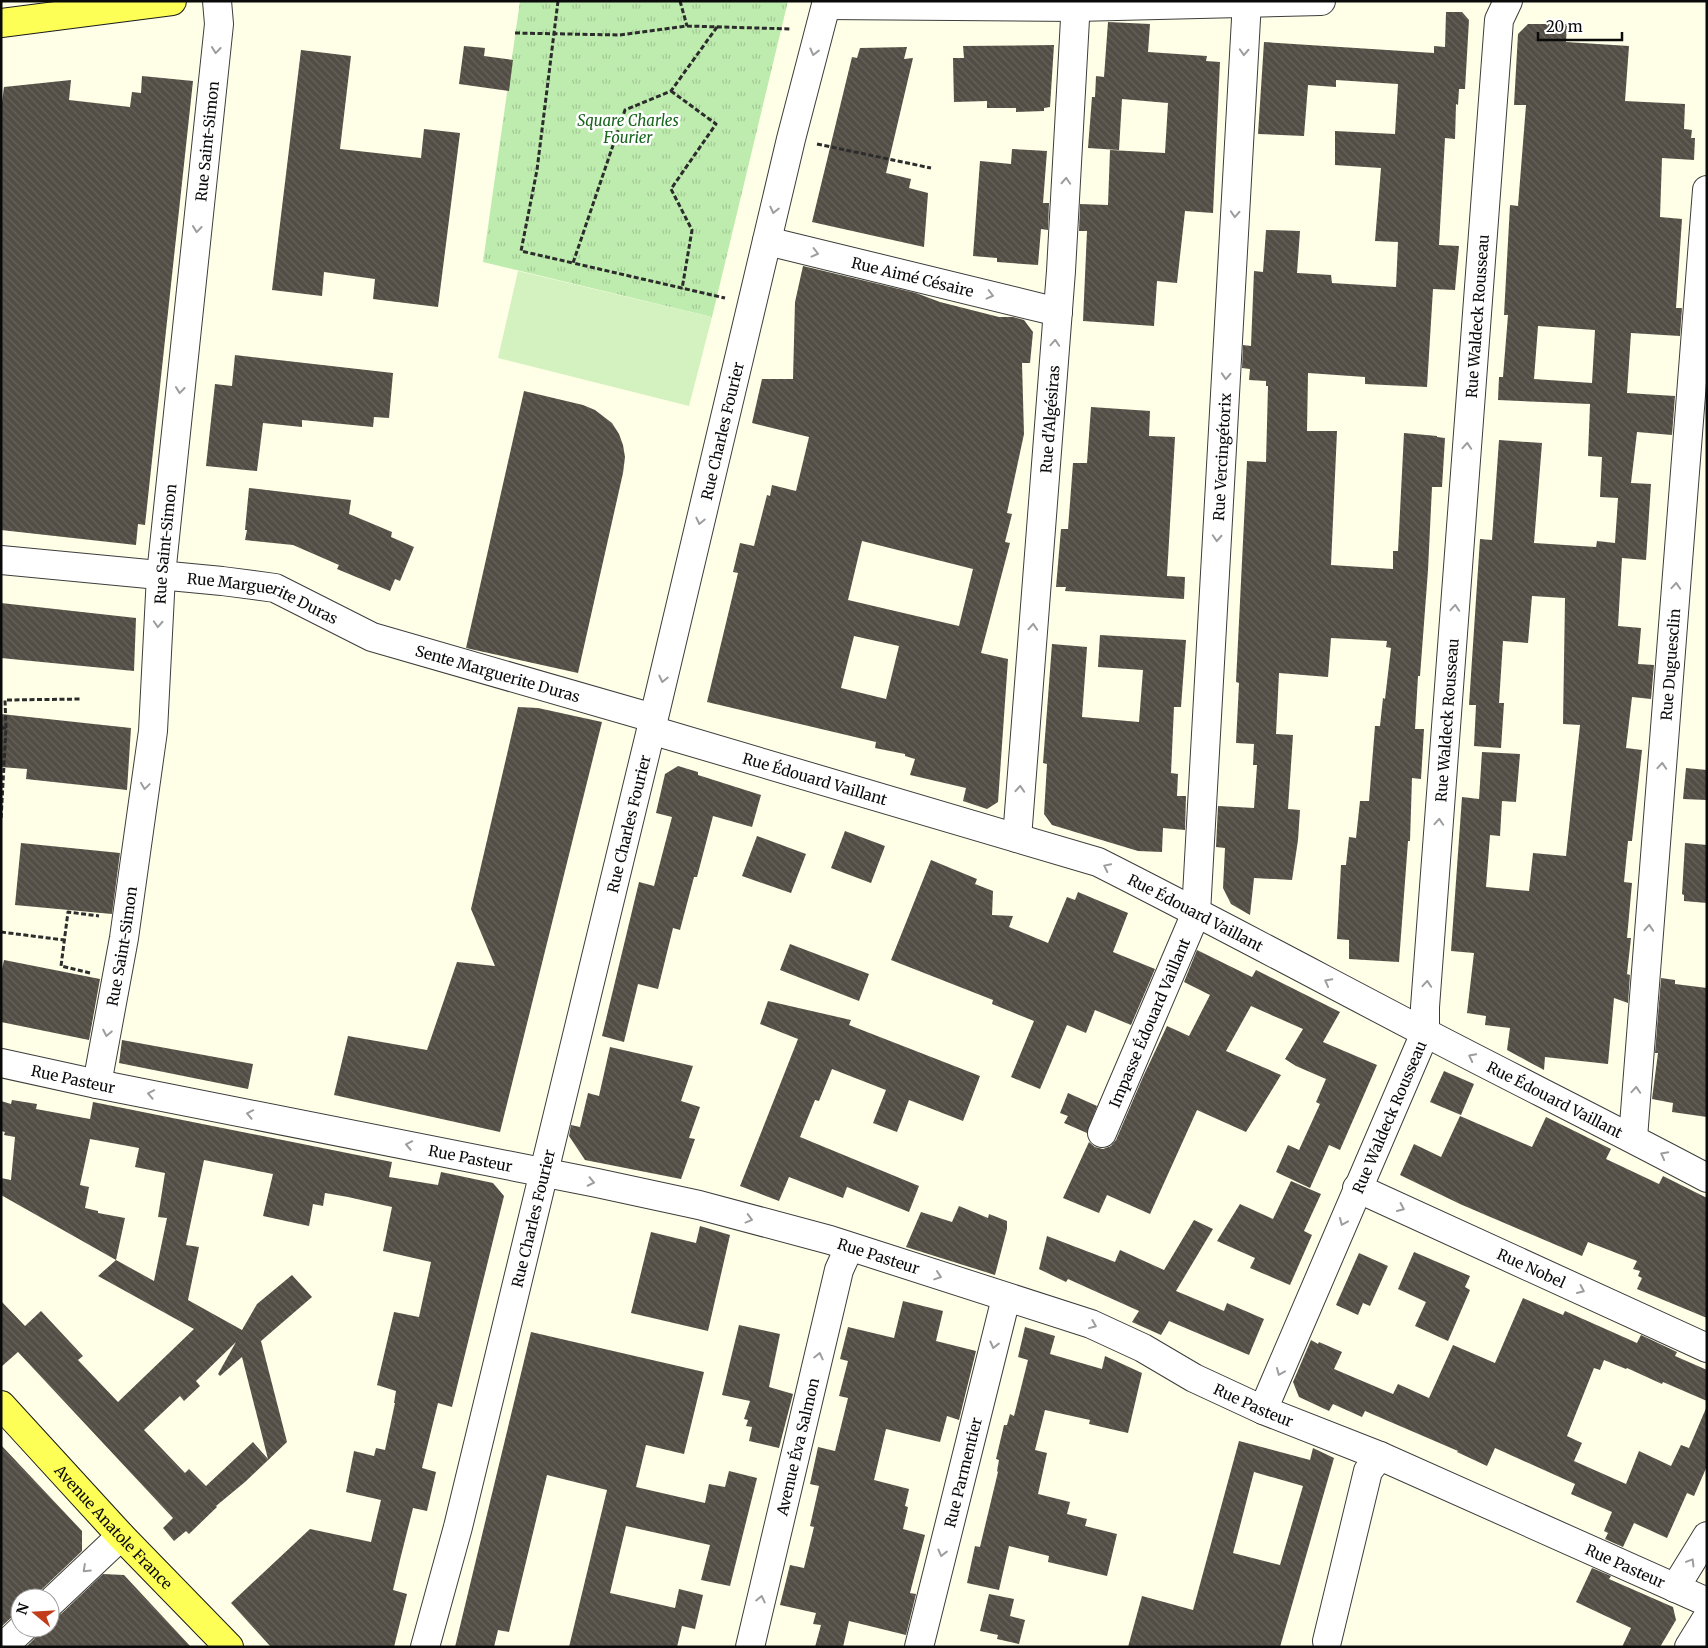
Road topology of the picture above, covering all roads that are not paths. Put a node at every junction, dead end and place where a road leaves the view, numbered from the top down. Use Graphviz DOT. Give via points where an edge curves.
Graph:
graph roads {
  1 [pos="172,1"];
  2 [pos="217,1"];
  3 [pos="1321,1"];
  4 [pos="1508,1"];
  5 [pos="1247,2"];
  6 [pos="1076,4"];
  7 [pos="824,12"];
  8 [pos="1,23"];
  9 [pos="1707,190"];
  10 [pos="767,241"];
  11 [pos="1058,312"];
  12 [pos="1,560"];
  13 [pos="161,575"];
  14 [pos="344,624"];
  15 [pos="652,724"];
  16 [pos="1017,838"];
  17 [pos="1196,913"];
  18 [pos="1425,1033"];
  19 [pos="1,1062"];
  20 [pos="98,1084"];
  21 [pos="1102,1133"];
  22 [pos="1633,1138"];
  23 [pos="543,1171"];
  24 [pos="1707,1178"];
  25 [pos="1357,1188"];
  26 [pos="849,1248"];
  27 [pos="1006,1298"];
  28 [pos="1707,1348"];
  29 [pos="1,1406"];
  30 [pos="1263,1410"];
  31 [pos="1380,1456"];
  32 [pos="121,1536"];
  33 [pos="1707,1536"];
  34 [pos="1675,1588"];
  35 [pos="60,1594"];
  36 [pos="1707,1602"];
  37 [pos="1707,1618"];
  38 [pos="12,1638"];
  39 [pos="1326,1641"];
  40 [pos="3,1647"];
  41 [pos="229,1647"];
  42 [pos="425,1647"];
  43 [pos="750,1647"];
  44 [pos="919,1647"];
  45 [pos="1689,1647"];
  1 -- 8 [label="main road"];
  2 -- 13 [label="street, Rue Saint-Simon, one-way" via="219,24"];
  3 -- 5 [label="street"];
  18 -- 4 [label="street, Rue Waldeck Rousseau, one-way" via="1499,20"];
  5 -- 6 [label="street"];
  5 -- 17 [label="street, Rue Vercingétorix, one-way"];
  6 -- 7 [label="street"];
  11 -- 6 [label="street, Rue d'Algésiras, one-way"];
  7 -- 10 [label="street, Rue Charles Fourier, one-way"];
  22 -- 9 [label="street, Rue Duguesclin, one-way"];
  10 -- 11 [label="street, Rue Aimé Césaire, one-way"];
  10 -- 15 [label="street, Rue Charles Fourier, one-way"];
  16 -- 11 [label="street, Rue d'Algésiras, one-way"];
  12 -- 13 [label="street, Rue Marguerite Duras"];
  13 -- 14 [label="street, Rue Marguerite Duras" via="275,588"];
  13 -- 20 [label="street, Rue Saint-Simon, one-way" via="153,731 125,930"];
  14 -- 15 [label="street, Sente Marguerite Duras" via="372,637"];
  15 -- 16 [label="street, Rue Édouard Vaillant"];
  15 -- 23 [label="street, Rue Charles Fourier"];
  17 -- 16 [label="street, Rue Édouard Vaillant, one-way" via="1098,862"];
  18 -- 17 [label="street, Rue Édouard Vaillant, one-way"];
  17 -- 21 [label="street, Impasse Édouard Vaillant"];
  22 -- 18 [label="street, Rue Édouard Vaillant, one-way"];
  18 -- 25 [label="street, Rue Waldeck Rousseau"];
  19 -- 20 [label="street, Rue Pasteur"];
  23 -- 20 [label="street, Rue Pasteur, one-way"];
  24 -- 22 [label="street, Rue Édouard Vaillant, one-way"];
  23 -- 26 [label="street, Rue Pasteur, one-way" via="699,1205"];
  23 -- 42 [label="street, Rue Charles Fourier" via="458,1527"];
  25 -- 28 [label="street, Rue Nobel, one-way"];
  25 -- 30 [label="street, Rue Waldeck Rousseau, one-way"];
  26 -- 27 [label="street, Rue Pasteur, one-way"];
  43 -- 26 [label="street, Avenue Éva Salmon, one-way" via="839,1270"];
  27 -- 30 [label="street, Rue Pasteur, one-way" via="1091,1324"];
  27 -- 44 [label="street, Rue Parmentier, one-way"];
  29 -- 32 [label="main road, Avenue Anatole France"];
  30 -- 31 [label="street, Rue Pasteur"];
  31 -- 34 [label="street, Rue Pasteur"];
  31 -- 39 [label="street" via="1368,1471"];
  32 -- 35 [label="street, one-way"];
  32 -- 41 [label="main road, Avenue Anatole France"];
  34 -- 33 [label="street, one-way"];
  34 -- 36 [label="street, Rue Pasteur"];
  37 -- 45 [label="street"];
  38 -- 40 [label="street"];
}
